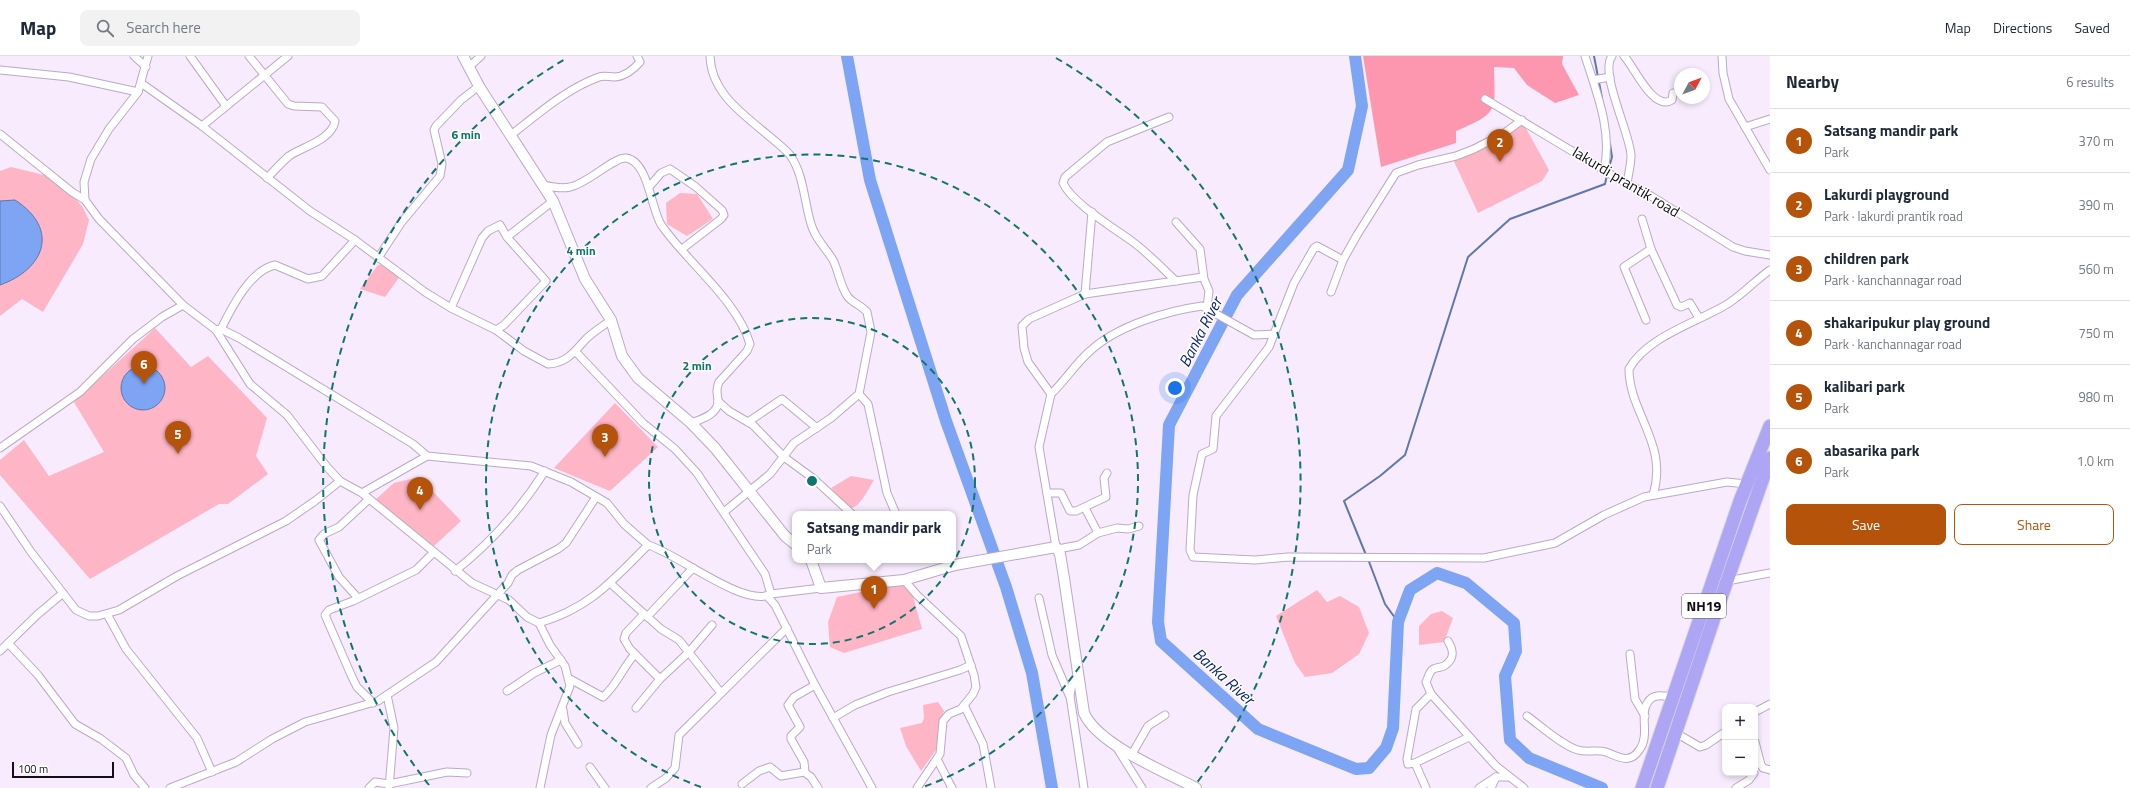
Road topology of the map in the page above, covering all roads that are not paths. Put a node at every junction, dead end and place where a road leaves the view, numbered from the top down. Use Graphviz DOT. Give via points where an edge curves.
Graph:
graph roads {
  1 [pos="134,56"];
  2 [pos="148,56"];
  3 [pos="190,56"];
  4 [pos="249,56"];
  5 [pos="288,56"];
  6 [pos="463,56"];
  7 [pos="481,56"];
  8 [pos="637,56"];
  9 [pos="710,56"];
  10 [pos="1585,56"];
  11 [pos="1612,56"];
  12 [pos="1624,56"];
  13 [pos="1722,56"];
  14 [pos="146,67"];
  15 [pos="469,67"];
  16 [pos="0,70"];
  17 [pos="263,75"];
  18 [pos="1601,79"];
  19 [pos="141,83"];
  20 [pos="479,86"];
  21 [pos="138,92"];
  22 [pos="1673,93"];
  23 [pos="1485,99"];
  24 [pos="226,106"];
  25 [pos="1169,116"];
  26 [pos="1522,120"];
  27 [pos="1770,120"];
  28 [pos="202,126"];
  29 [pos="1745,127"];
  30 [pos="0,134"];
  31 [pos="511,135"];
  32 [pos="1605,170"];
  33 [pos="1770,170"];
  34 [pos="267,178"];
  35 [pos="1627,184"];
  36 [pos="543,185"];
  37 [pos="649,187"];
  38 [pos="84,200"];
  39 [pos="553,201"];
  40 [pos="1092,212"];
  41 [pos="1642,219"];
  42 [pos="1176,222"];
  43 [pos="507,237"];
  44 [pos="355,240"];
  45 [pos="682,249"];
  46 [pos="1651,249"];
  47 [pos="1770,255"];
  48 [pos="378,258"];
  49 [pos="1343,260"];
  50 [pos="1770,270"];
  51 [pos="1203,277"];
  52 [pos="1176,281"];
  53 [pos="1331,292"];
  54 [pos="1085,294"];
  55 [pos="183,305"];
  56 [pos="1209,306"];
  57 [pos="451,308"];
  58 [pos="1699,318"];
  59 [pos="612,320"];
  60 [pos="1646,320"];
  61 [pos="218,330"];
  62 [pos="496,330"];
  63 [pos="1275,334"];
  64 [pos="576,352"];
  65 [pos="859,394"];
  66 [pos="1051,394"];
  67 [pos="718,401"];
  68 [pos="748,422"];
  69 [pos="691,423"];
  70 [pos="1770,426"];
  71 [pos="817,428"];
  72 [pos="0,448"];
  73 [pos="427,456"];
  74 [pos="784,456"];
  75 [pos="1770,458"];
  76 [pos="545,471"];
  77 [pos="1108,473"];
  78 [pos="340,481"];
  79 [pos="1746,484"];
  80 [pos="748,491"];
  81 [pos="362,493"];
  82 [pos="1047,493"];
  83 [pos="1653,495"];
  84 [pos="596,497"];
  85 [pos="369,499"];
  86 [pos="0,506"];
  87 [pos="1084,508"];
  88 [pos="849,511"];
  89 [pos="895,511"];
  90 [pos="724,512"];
  91 [pos="1139,526"];
  92 [pos="1098,534"];
  93 [pos="792,542"];
  94 [pos="648,545"];
  95 [pos="1057,548"];
  96 [pos="434,552"];
  97 [pos="812,563"];
  98 [pos="693,568"];
  99 [pos="455,571"];
  100 [pos="1770,573"];
  101 [pos="904,580"];
  102 [pos="1726,581"];
  103 [pos="610,583"];
  104 [pos="821,588"];
  105 [pos="63,593"];
  106 [pos="498,595"];
  107 [pos="769,595"];
  108 [pos="358,598"];
  109 [pos="1039,598"];
  110 [pos="107,614"];
  111 [pos="646,616"];
  112 [pos="539,623"];
  113 [pos="712,625"];
  114 [pos="786,628"];
  115 [pos="1448,641"];
  116 [pos="3,646"];
  117 [pos="689,652"];
  118 [pos="635,654"];
  119 [pos="1630,654"];
  120 [pos="561,660"];
  121 [pos="971,664"];
  122 [pos="1078,675"];
  123 [pos="570,679"];
  124 [pos="660,679"];
  125 [pos="815,685"];
  126 [pos="508,691"];
  127 [pos="722,693"];
  128 [pos="1431,694"];
  129 [pos="387,696"];
  130 [pos="1070,696"];
  131 [pos="1673,696"];
  132 [pos="373,703"];
  133 [pos="1770,704"];
  134 [pos="964,705"];
  135 [pos="562,708"];
  136 [pos="636,708"];
  137 [pos="1758,710"];
  138 [pos="1165,715"];
  139 [pos="1527,716"];
  140 [pos="1645,716"];
  141 [pos="833,718"];
  142 [pos="1676,733"];
  143 [pos="1722,734"];
  144 [pos="1469,737"];
  145 [pos="578,744"];
  146 [pos="1116,746"];
  147 [pos="1132,754"];
  148 [pos="938,759"];
  149 [pos="1415,763"];
  150 [pos="590,767"];
  151 [pos="1758,767"];
  152 [pos="1770,770"];
  153 [pos="212,772"];
  154 [pos="805,772"];
  155 [pos="466,773"];
  156 [pos="1752,776"];
  157 [pos="1496,777"];
  158 [pos="1508,777"];
  159 [pos="742,784"];
  160 [pos="389,786"];
  161 [pos="145,788"];
  162 [pos="170,788"];
  163 [pos="369,788"];
  164 [pos="540,788"];
  165 [pos="605,788"];
  166 [pos="651,788"];
  167 [pos="818,788"];
  168 [pos="872,788"];
  169 [pos="917,788"];
  170 [pos="952,788"];
  171 [pos="991,788"];
  172 [pos="1084,788"];
  173 [pos="1142,788"];
  174 [pos="1196,788"];
  175 [pos="1426,788"];
  176 [pos="1479,788"];
  177 [pos="1491,788"];
  178 [pos="1524,788"];
  179 [pos="1642,788"];
  180 [pos="1657,788"];
  181 [pos="1736,788"];
  1 -- 14 [label="street"];
  2 -- 14 [label="street"];
  3 -- 24 [label="street"];
  4 -- 17 [label="street"];
  5 -- 17 [label="street"];
  6 -- 15 [label="main road"];
  7 -- 15 [label="street"];
  8 -- 31 [label="street" via="640,62 630,71 617,77 601,76 580,86"];
  9 -- 65 [label="street" via="715,80 721,92 793,160 799,171 816,237 832,258 843,289 849,298 863,307 870,317 871,332"];
  10 -- 18 [label="street"];
  11 -- 18 [label="street"];
  12 -- 22 [label="street" via="1641,83 1661,101 1672,100"];
  13 -- 29 [label="street" via="1725,87"];
  14 -- 19 [label="street"];
  15 -- 20 [label="main road"];
  16 -- 21 [label="street" via="57,75"];
  17 -- 24 [label="street"];
  17 -- 34 [label="street" via="288,104 322,107 334,121 334,125 313,145 291,155"];
  18 -- 32 [label="street"];
  18 -- 35 [label="street" via="1631,156"];
  19 -- 21 [label="street"];
  19 -- 28 [label="street"];
  20 -- 31 [label="main road"];
  20 -- 48 [label="street" via="436,126 434,130 442,164 440,176 401,223"];
  21 -- 38 [label="street" via="109,129 91,159 84,182"];
  23 -- 26 [label="street, lakurdi prantik road"];
  24 -- 28 [label="street"];
  25 -- 40 [label="street" via="1107,142 1065,177 1063,183 1066,189"];
  26 -- 32 [label="street, lakurdi prantik road"];
  26 -- 49 [label="street" via="1503,134 1474,149 1456,156 1418,164 1396,173 1388,182 1384,194"];
  27 -- 29 [label="street"];
  28 -- 34 [label="street"];
  29 -- 33 [label="street"];
  30 -- 38 [label="street"];
  31 -- 36 [label="main road"];
  32 -- 35 [label="street, lakurdi prantik road"];
  34 -- 44 [label="street"];
  35 -- 47 [label="street, lakurdi prantik road" via="1652,196 1733,247"];
  36 -- 37 [label="street" via="559,188 580,184 620,159 628,158 640,169"];
  36 -- 39 [label="main road"];
  37 -- 45 [label="street" via="658,221"];
  37 -- 45 [label="street" via="661,173 670,169 722,210 724,215 721,219"];
  38 -- 55 [label="street" via="99,219"];
  39 -- 43 [label="street"];
  39 -- 59 [label="main road" via="585,279"];
  40 -- 52 [label="street" via="1133,242"];
  40 -- 54 [label="street"];
  41 -- 46 [label="street"];
  42 -- 51 [label="street" via="1200,249"];
  43 -- 57 [label="street" via="500,225 496,225 482,238"];
  43 -- 62 [label="street" via="546,281 504,325"];
  44 -- 48 [label="street"];
  44 -- 61 [label="street" via="322,276 308,279 275,265 264,269 234,303"];
  45 -- 67 [label="street" via="742,323 750,344 716,387"];
  46 -- 58 [label="street" via="1677,305 1681,307 1690,303"];
  46 -- 60 [label="street" via="1624,267"];
  48 -- 57 [label="street"];
  49 -- 53 [label="street"];
  49 -- 63 [label="street" via="1317,246 1314,248 1294,283"];
  50 -- 58 [label="street" via="1729,303"];
  51 -- 52 [label="street"];
  51 -- 56 [label="street" via="1209,291"];
  52 -- 54 [label="street"];
  54 -- 66 [label="street" via="1029,319 1022,326 1026,356"];
  55 -- 61 [label="street"];
  55 -- 72 [label="street" via="133,339 80,392"];
  56 -- 63 [label="street" via="1254,335"];
  56 -- 66 [label="street" via="1161,315 1112,337 1090,351 1066,381"];
  57 -- 62 [label="street"];
  58 -- 83 [label="street" via="1646,350 1629,369 1631,383 1655,454 1657,482"];
  59 -- 64 [label="street" via="587,338"];
  59 -- 69 [label="main road" via="622,356 638,378"];
  61 -- 73 [label="street" via="239,338 407,440"];
  61 -- 78 [label="street" via="250,384 287,415"];
  62 -- 64 [label="street" via="524,351 548,364 563,361"];
  63 -- 83 [label="street" via="1263,356 1216,416 1213,449 1202,454 1194,484 1191,554 1197,558 1255,560 1288,557 1493,557 1555,543 1624,505"];
  64 -- 90 [label="street" via="643,423 685,459"];
  65 -- 71 [label="street"];
  65 -- 89 [label="street" via="868,404 887,493"];
  66 -- 82 [label="street" via="1039,447"];
  67 -- 68 [label="street"];
  67 -- 69 [label="street" via="714,412"];
  68 -- 71 [label="street" via="782,399"];
  68 -- 74 [label="street"];
  69 -- 80 [label="main road"];
  70 -- 79 [label="highway, NH19"];
  71 -- 74 [label="street" via="794,443"];
  73 -- 76 [label="street" via="531,466"];
  73 -- 81 [label="street"];
  74 -- 80 [label="street" via="770,474"];
  74 -- 88 [label="street"];
  75 -- 102 [label="highway, NH19"];
  76 -- 84 [label="street" via="571,482"];
  76 -- 99 [label="street" via="519,510 480,551"];
  77 -- 87 [label="street" via="1104,478 1106,497"];
  78 -- 81 [label="street"];
  78 -- 110 [label="street" via="286,521"];
  79 -- 83 [label="street" via="1727,482"];
  79 -- 131 [label="highway, NH19"];
  80 -- 90 [label="street"];
  80 -- 93 [label="main road"];
  81 -- 85 [label="street"];
  82 -- 87 [label="street" via="1061,493 1070,511"];
  82 -- 95 [label="street"];
  84 -- 94 [label="street" via="613,508 624,524"];
  84 -- 106 [label="street" via="566,543 518,570"];
  85 -- 96 [label="street"];
  85 -- 108 [label="street" via="339,527 324,534 319,540 339,577"];
  86 -- 105 [label="street"];
  87 -- 92 [label="street"];
  90 -- 107 [label="street" via="765,574"];
  91 -- 92 [label="street" via="1117,528"];
  92 -- 95 [label="street" via="1079,545"];
  94 -- 98 [label="street"];
  94 -- 103 [label="street"];
  95 -- 101 [label="main road" via="955,565"];
  95 -- 122 [label="main road"];
  96 -- 99 [label="street"];
  96 -- 108 [label="street" via="416,570"];
  97 -- 104 [label="main road"];
  98 -- 107 [label="street" via="715,581 751,595"];
  98 -- 111 [label="street"];
  99 -- 106 [label="street" via="472,583"];
  100 -- 102 [label="street"];
  101 -- 104 [label="main road"];
  101 -- 121 [label="street" via="961,636"];
  102 -- 142 [label="highway, NH19"];
  103 -- 111 [label="street"];
  103 -- 112 [label="street" via="588,602"];
  104 -- 107 [label="street"];
  105 -- 110 [label="street" via="82,614"];
  105 -- 116 [label="street"];
  106 -- 112 [label="street" via="509,600 527,617"];
  106 -- 129 [label="street" via="436,662"];
  107 -- 114 [label="street"];
  108 -- 132 [label="street" via="329,610 325,615 352,677"];
  109 -- 130 [label="street" via="1052,655"];
  110 -- 153 [label="street" via="126,649 197,738"];
  111 -- 117 [label="street" via="679,640"];
  111 -- 118 [label="street" via="624,636 625,642"];
  112 -- 120 [label="street"];
  113 -- 117 [label="street"];
  114 -- 125 [label="street"];
  114 -- 127 [label="street"];
  115 -- 128 [label="street" via="1453,653 1444,666 1434,669 1429,674 1426,682"];
  116 -- 161 [label="street" via="38,675 75,724 126,758 134,775"];
  117 -- 124 [label="street"];
  117 -- 127 [label="street"];
  118 -- 123 [label="street" via="616,683 603,696"];
  118 -- 124 [label="street"];
  119 -- 140 [label="street" via="1635,699"];
  120 -- 123 [label="street"];
  120 -- 126 [label="street" via="534,673"];
  121 -- 134 [label="street" via="976,687"];
  121 -- 141 [label="street" via="960,670 888,692 855,705"];
  122 -- 130 [label="street" via="1072,684"];
  122 -- 146 [label="main road" via="1087,720"];
  123 -- 135 [label="street"];
  124 -- 136 [label="street"];
  125 -- 141 [label="street"];
  125 -- 154 [label="street" via="794,697 788,705 800,727 791,739 804,762"];
  127 -- 166 [label="street" via="679,735 675,768"];
  128 -- 144 [label="street"];
  128 -- 149 [label="street" via="1416,709 1407,763"];
  129 -- 132 [label="street"];
  129 -- 160 [label="street" via="394,728"];
  130 -- 172 [label="street"];
  131 -- 140 [label="street" via="1653,697 1646,705"];
  131 -- 179 [label="highway, NH19"];
  132 -- 153 [label="street" via="305,722 236,762"];
  133 -- 137 [label="street"];
  134 -- 148 [label="street" via="943,721 942,746"];
  134 -- 171 [label="street" via="983,744"];
  135 -- 145 [label="street" via="565,724"];
  135 -- 164 [label="street" via="551,734"];
  138 -- 147 [label="street" via="1148,726"];
  139 -- 140 [label="street" via="1578,750 1604,752 1627,760 1641,748 1645,737"];
  141 -- 168 [label="street"];
  142 -- 143 [label="street" via="1700,747"];
  142 -- 180 [label="highway, NH19"];
  144 -- 149 [label="street"];
  144 -- 158 [label="street"];
  146 -- 147 [label="main road"];
  146 -- 173 [label="street"];
  147 -- 174 [label="main road"];
  148 -- 169 [label="street"];
  148 -- 170 [label="street"];
  149 -- 175 [label="street"];
  150 -- 165 [label="street"];
  151 -- 152 [label="street"];
  153 -- 162 [label="street"];
  154 -- 159 [label="street" via="781,776 770,767 759,771"];
  154 -- 167 [label="street"];
  155 -- 160 [label="street" via="447,772"];
  156 -- 181 [label="street"];
  157 -- 158 [label="street"];
  157 -- 176 [label="street"];
  157 -- 177 [label="street"];
  158 -- 178 [label="street" via="1518,781"];
  160 -- 163 [label="street" via="376,782"];
}
